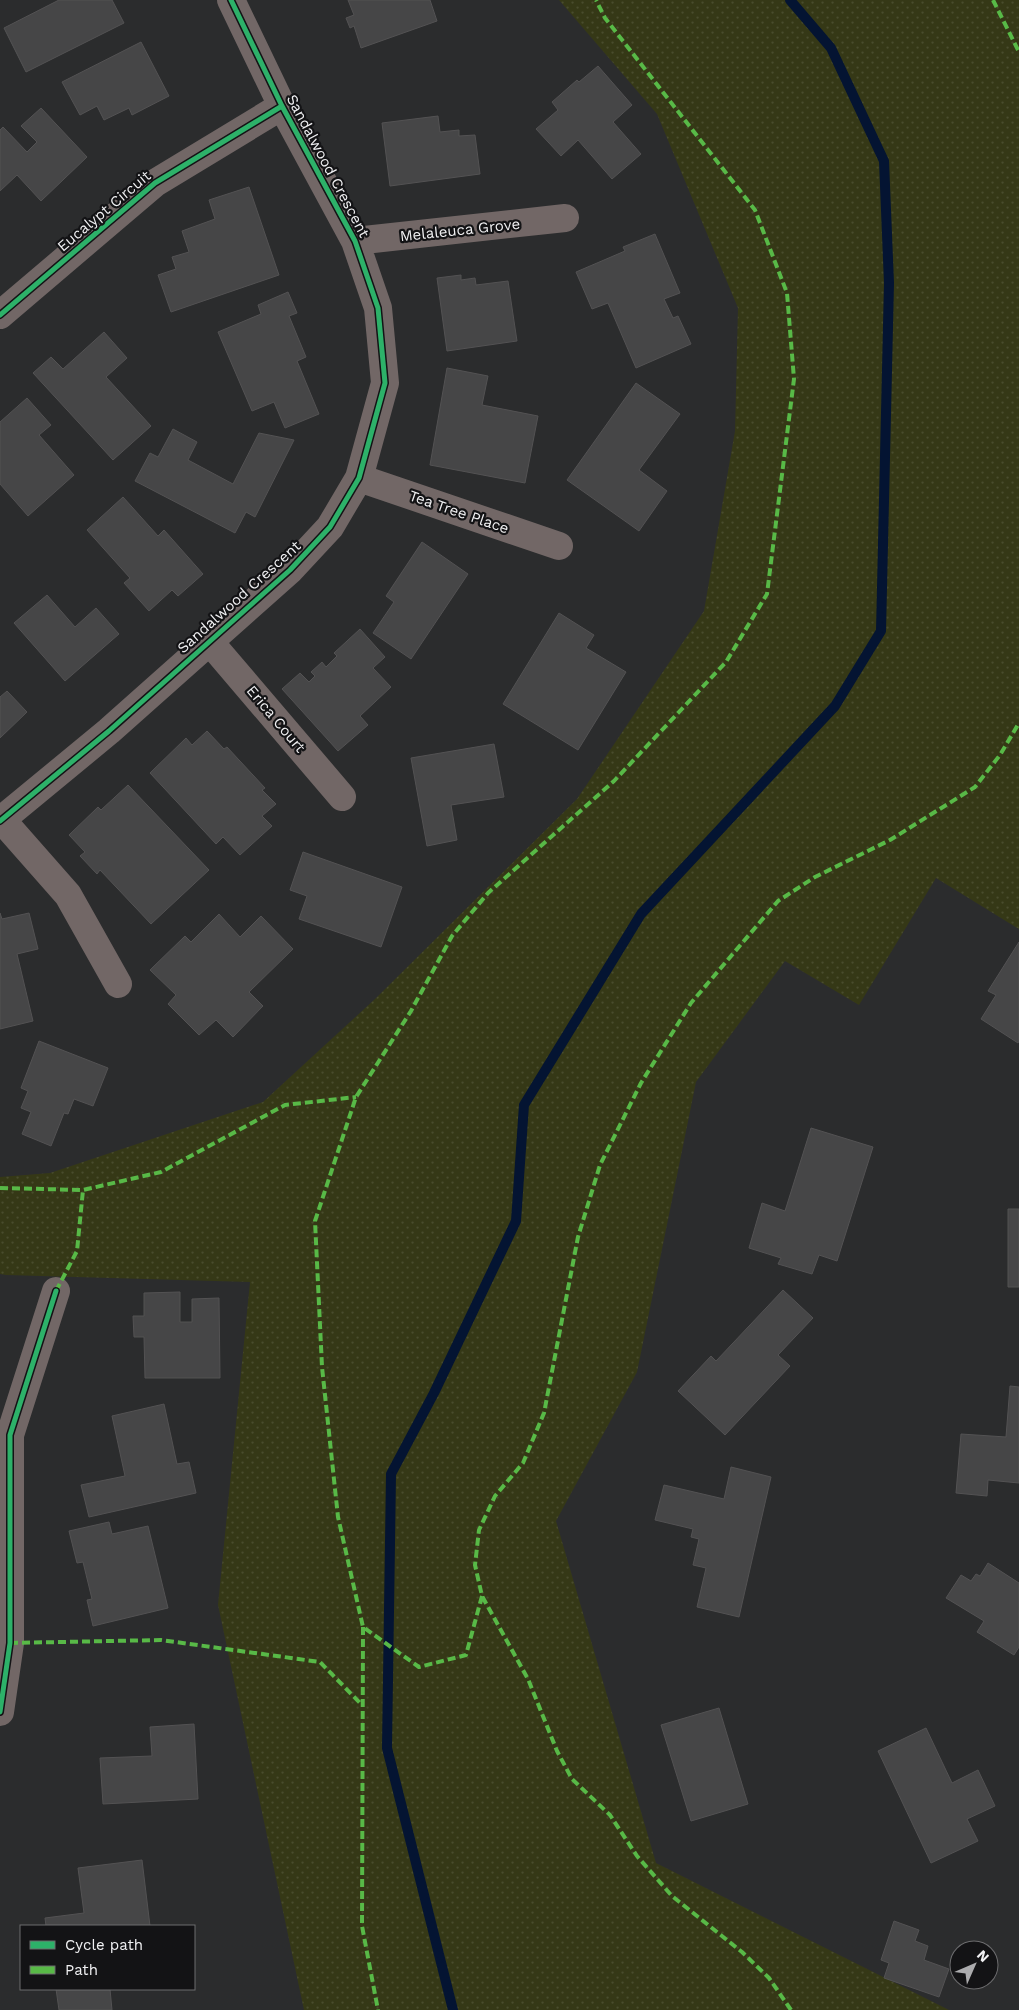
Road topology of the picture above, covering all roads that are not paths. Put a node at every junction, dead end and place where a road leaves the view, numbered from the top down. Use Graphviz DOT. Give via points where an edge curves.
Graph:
graph roads {
  1 [pos="231,0"];
  2 [pos="282,106"];
  3 [pos="565,218"];
  4 [pos="356,241"];
  5 [pos="0,314"];
  6 [pos="359,478"];
  7 [pos="559,546"];
  8 [pos="209,640"];
  9 [pos="342,797"];
  10 [pos="1,821"];
  11 [pos="118,984"];
  12 [pos="56,1291"];
  13 [pos="0,1712"];
  1 -- 2 [label="street, Sandalwood Crescent"];
  2 -- 4 [label="street, Sandalwood Crescent"];
  2 -- 5 [label="street, Eucalypt Circuit" via="155,182"];
  3 -- 4 [label="street, Melaleuca Grove"];
  4 -- 6 [label="street, Sandalwood Crescent" via="378,308 385,383"];
  6 -- 7 [label="street, Tea Tree Place"];
  6 -- 8 [label="street, Sandalwood Crescent" via="330,527 290,570"];
  8 -- 9 [label="street, Erica Court"];
  8 -- 10 [label="street, Sandalwood Crescent" via="109,731"];
  10 -- 11 [label="street" via="68,895"];
  12 -- 13 [label="street" via="10,1435 10,1644"];
}
